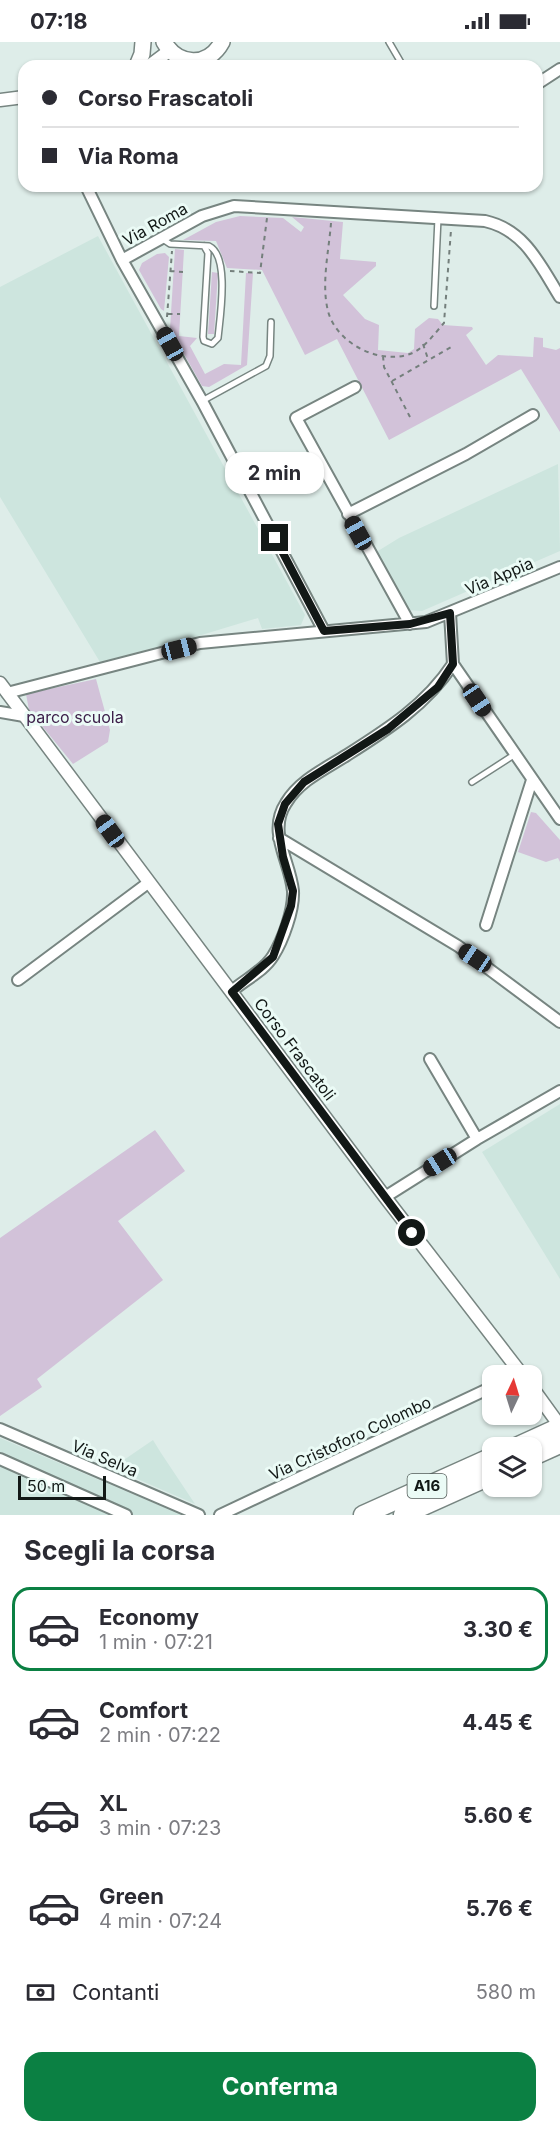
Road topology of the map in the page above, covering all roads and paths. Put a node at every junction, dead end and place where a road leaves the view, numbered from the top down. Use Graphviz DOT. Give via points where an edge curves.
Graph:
graph roads {
  1 [pos="143,42"];
  2 [pos="389,42"];
  3 [pos="222,43"];
  4 [pos="166,46"];
  5 [pos="140,60"];
  6 [pos="154,60"];
  7 [pos="185,60"];
  8 [pos="201,60"];
  9 [pos="400,60"];
  10 [pos="560,69"];
  11 [pos="543,80"];
  12 [pos="18,98"];
  13 [pos="0,100"];
  14 [pos="89,192"];
  15 [pos="269,206"];
  16 [pos="438,218"];
  17 [pos="451,218"];
  18 [pos="332,219"];
  19 [pos="160,238"];
  20 [pos="172,244"];
  21 [pos="204,246"];
  22 [pos="122,260"];
  23 [pos="222,270"];
  24 [pos="170,271"];
  25 [pos="183,272"];
  26 [pos="560,297"];
  27 [pos="434,306"];
  28 [pos="168,314"];
  29 [pos="180,315"];
  30 [pos="271,322"];
  31 [pos="159,325"];
  32 [pos="423,344"];
  33 [pos="453,346"];
  34 [pos="383,356"];
  35 [pos="428,359"];
  36 [pos="392,381"];
  37 [pos="355,387"];
  38 [pos="202,401"];
  39 [pos="533,415"];
  40 [pos="410,417"];
  41 [pos="348,514"];
  42 [pos="560,567"];
  43 [pos="450,613"];
  44 [pos="410,624"];
  45 [pos="324,631"];
  46 [pos="453,664"];
  47 [pos="3,688"];
  48 [pos="0,712"];
  49 [pos="25,718"];
  50 [pos="514,754"];
  51 [pos="532,780"];
  52 [pos="472,782"];
  53 [pos="560,819"];
  54 [pos="279,838"];
  55 [pos="148,883"];
  56 [pos="486,925"];
  57 [pos="18,980"];
  58 [pos="232,992"];
  59 [pos="560,1022"];
  60 [pos="430,1059"];
  61 [pos="560,1091"];
  62 [pos="477,1139"];
  63 [pos="385,1197"];
  64 [pos="512,1365"];
  65 [pos="482,1392"];
  66 [pos="542,1401"];
  67 [pos="558,1423"];
  68 [pos="0,1429"];
  69 [pos="544,1447"];
  70 [pos="0,1459"];
  71 [pos="482,1461"];
  72 [pos="482,1479"];
  73 [pos="126,1515"];
  74 [pos="199,1515"];
  75 [pos="220,1515"];
  76 [pos="363,1515"];
  77 [pos="403,1515"];
  1 -- 5 [label="main road"];
  2 -- 9 [label="lane"];
  3 -- 8 [label="main road"];
  4 -- 6 [label="street"];
  4 -- 7 [label="main road"];
  10 -- 11 [label="street"];
  12 -- 13 [label="street"];
  14 -- 22 [label="street, Via Roma"];
  15 -- 16 [label="street, Via Roma"];
  15 -- 19 [label="street, Via Roma" via="219,210"];
  15 -- 23 [label="path" via="260,273"];
  16 -- 17 [label="street, Via Roma"];
  16 -- 27 [label="lane"];
  17 -- 26 [label="street, Via Roma" via="486,221 512,231 530,249"];
  17 -- 32 [label="path" via="446,317"];
  18 -- 34 [label="path" via="326,291 329,315 348,342"];
  19 -- 20 [label="lane"];
  19 -- 22 [label="street, Via Roma"];
  20 -- 21 [label="lane"];
  20 -- 24 [label="path"];
  21 -- 23 [label="lane" via="213,248"];
  21 -- 23 [label="lane" via="208,254 203,337 213,344 218,338"];
  22 -- 31 [label="street, Via Roma"];
  24 -- 25 [label="path"];
  24 -- 28 [label="path"];
  28 -- 29 [label="path"];
  28 -- 31 [label="path" via="167,320"];
  30 -- 38 [label="lane" via="266,366"];
  31 -- 38 [label="street, Via Roma"];
  32 -- 34 [label="path" via="410,354"];
  32 -- 35 [label="path"];
  33 -- 35 [label="path"];
  34 -- 36 [label="path"];
  35 -- 36 [label="path"];
  36 -- 40 [label="path"];
  37 -- 41 [label="street" via="296,418"];
  38 -- 45 [label="street, Via Roma"];
  39 -- 41 [label="street"];
  41 -- 44 [label="street"];
  42 -- 43 [label="street, Via Appia"];
  43 -- 44 [label="street"];
  43 -- 46 [label="street"];
  44 -- 45 [label="street"];
  45 -- 47 [label="street" via="200,644"];
  46 -- 50 [label="street"];
  46 -- 54 [label="street" via="438,687 414,710 297,788 280,813"];
  47 -- 49 [label="street, Corso Frascatoli"];
  48 -- 49 [label="street"];
  49 -- 55 [label="street, Corso Frascatoli"];
  50 -- 51 [label="street"];
  50 -- 52 [label="lane"];
  51 -- 53 [label="street"];
  51 -- 56 [label="street"];
  54 -- 58 [label="street" via="291,883 291,906 273,957"];
  54 -- 59 [label="street" via="458,946"];
  55 -- 57 [label="street"];
  55 -- 58 [label="street, Corso Frascatoli"];
  58 -- 63 [label="street, Corso Frascatoli"];
  60 -- 62 [label="street"];
  61 -- 62 [label="street"];
  62 -- 63 [label="street"];
  63 -- 64 [label="street, Corso Frascatoli"];
  65 -- 75 [label="street, Via Cristoforo Colombo"];
  66 -- 67 [label="street"];
  67 -- 69 [label="highway"];
  68 -- 74 [label="street, Via Selva"];
  70 -- 73 [label="street"];
  71 -- 76 [label="highway, A16"];
  72 -- 77 [label="highway, A16"];
}
